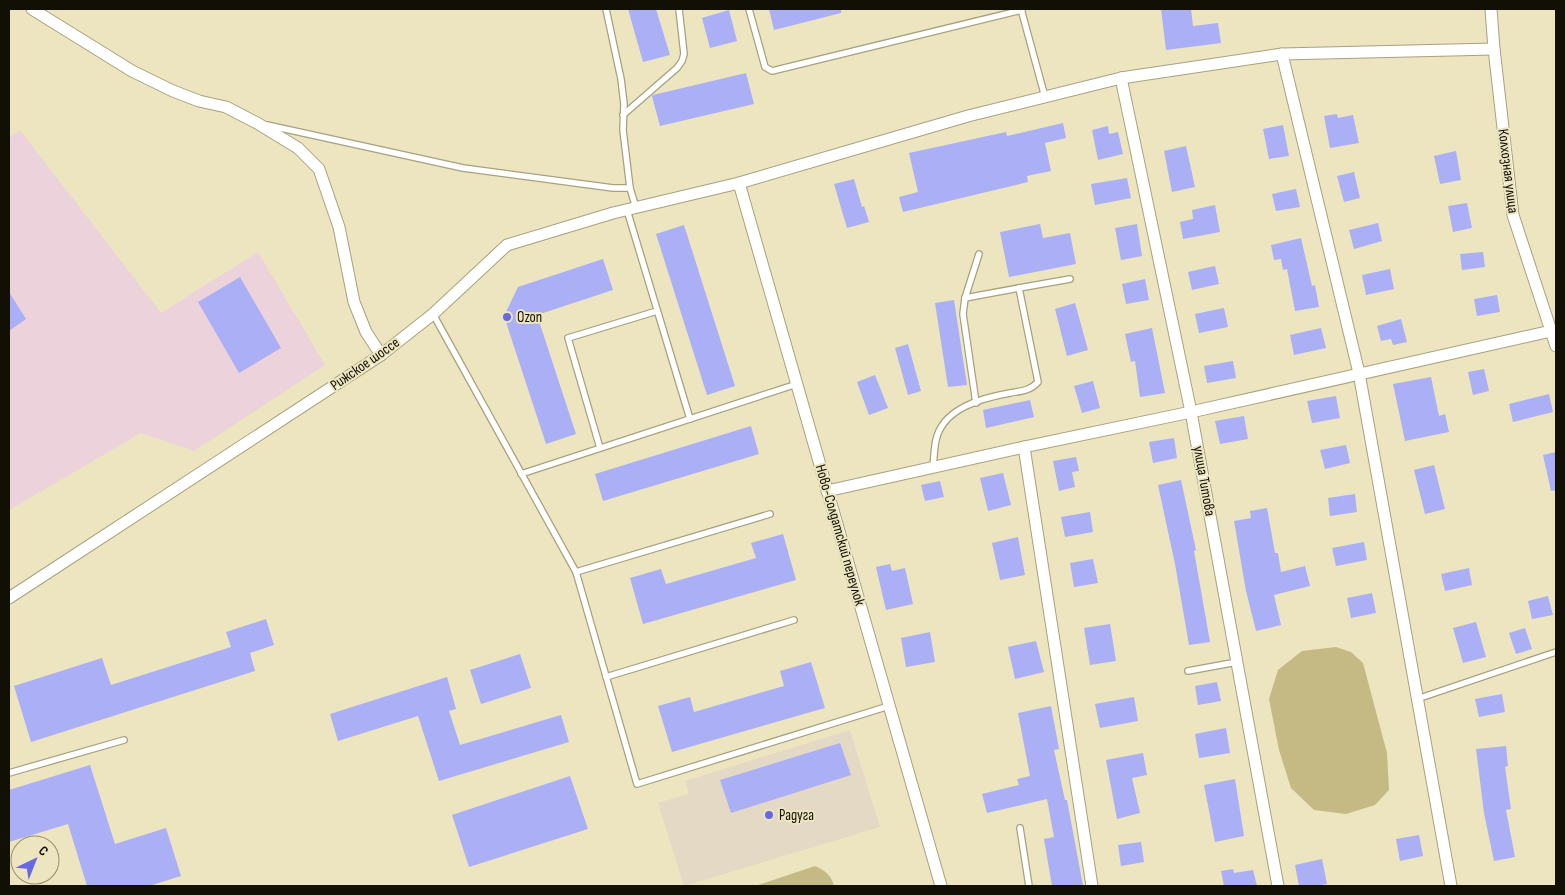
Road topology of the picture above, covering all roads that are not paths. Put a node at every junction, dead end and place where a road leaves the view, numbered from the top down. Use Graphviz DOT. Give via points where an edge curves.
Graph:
graph roads {
  1 [pos="32,9"];
  2 [pos="606,9"];
  3 [pos="679,9"];
  4 [pos="749,9"];
  5 [pos="1021,9"];
  6 [pos="1491,9"];
  7 [pos="1494,49"];
  8 [pos="1282,54"];
  9 [pos="1121,78"];
  10 [pos="1045,97"];
  11 [pos="623,114"];
  12 [pos="258,123"];
  13 [pos="739,183"];
  14 [pos="630,188"];
  15 [pos="631,209"];
  16 [pos="979,254"];
  17 [pos="1070,279"];
  18 [pos="1019,288"];
  19 [pos="965,298"];
  20 [pos="657,311"];
  21 [pos="432,314"];
  22 [pos="1551,331"];
  23 [pos="1556,346"];
  24 [pos="381,355"];
  25 [pos="1359,373"];
  26 [pos="797,384"];
  27 [pos="976,403"];
  28 [pos="1191,412"];
  29 [pos="690,419"];
  30 [pos="1024,447"];
  31 [pos="600,448"];
  32 [pos="934,467"];
  33 [pos="521,474"];
  34 [pos="827,490"];
  35 [pos="770,514"];
  36 [pos="576,572"];
  37 [pos="9,598"];
  38 [pos="794,620"];
  39 [pos="1556,652"];
  40 [pos="1237,662"];
  41 [pos="1188,671"];
  42 [pos="606,678"];
  43 [pos="1417,699"];
  44 [pos="889,706"];
  45 [pos="124,740"];
  46 [pos="9,773"];
  47 [pos="1020,828"];
  48 [pos="941,886"];
  49 [pos="1029,886"];
  50 [pos="1092,886"];
  51 [pos="1278,886"];
  52 [pos="1451,886"];
  1 -- 12 [label="street" via="132,71 173,92 226,107"];
  2 -- 11 [label="lane" via="621,79"];
  3 -- 11 [label="lane" via="682,61"];
  4 -- 5 [label="lane" via="765,67 772,70"];
  5 -- 10 [label="lane"];
  6 -- 7 [label="street, Колхозная улица"];
  7 -- 8 [label="street, Рижское шоссе"];
  7 -- 22 [label="street, Колхозная улица" via="1513,215"];
  8 -- 9 [label="street, Рижское шоссе"];
  8 -- 25 [label="street"];
  9 -- 10 [label="street, Рижское шоссе"];
  9 -- 28 [label="street, улица Титова"];
  10 -- 13 [label="street, Рижское шоссе" via="968,116"];
  11 -- 14 [label="lane"];
  12 -- 14 [label="lane" via="463,168"];
  12 -- 24 [label="street" via="298,148 319,169 339,227 354,302 366,332"];
  13 -- 15 [label="street, Рижское шоссе"];
  13 -- 26 [label="street, Ново-Солдатский переулок"];
  14 -- 15 [label="lane"];
  15 -- 20 [label="lane"];
  15 -- 21 [label="street, Рижское шоссе" via="506,245"];
  16 -- 19 [label="lane"];
  17 -- 18 [label="lane"];
  18 -- 19 [label="lane"];
  18 -- 27 [label="lane" via="1038,382 1025,391"];
  19 -- 27 [label="lane" via="963,314"];
  20 -- 29 [label="lane"];
  20 -- 31 [label="lane" via="568,338"];
  21 -- 24 [label="street, Рижское шоссе"];
  21 -- 33 [label="lane"];
  22 -- 23 [label="street, Колхозная улица"];
  22 -- 25 [label="street"];
  24 -- 37 [label="street, Рижское шоссе"];
  25 -- 28 [label="street"];
  25 -- 43 [label="street"];
  26 -- 29 [label="lane"];
  26 -- 34 [label="street, Ново-Солдатский переулок"];
  27 -- 32 [label="lane" via="946,419 936,438"];
  28 -- 30 [label="street"];
  28 -- 40 [label="street, улица Титова"];
  29 -- 31 [label="lane"];
  30 -- 32 [label="street"];
  30 -- 50 [label="street"];
  31 -- 33 [label="lane"];
  32 -- 34 [label="street"];
  33 -- 36 [label="lane"];
  34 -- 44 [label="street, Ново-Солдатский переулок"];
  35 -- 36 [label="lane"];
  36 -- 42 [label="lane"];
  38 -- 42 [label="lane"];
  39 -- 43 [label="lane"];
  40 -- 41 [label="lane"];
  40 -- 51 [label="street, улица Титова"];
  42 -- 44 [label="lane" via="637,784"];
  43 -- 52 [label="street"];
  44 -- 48 [label="street, Ново-Солдатский переулок"];
  45 -- 46 [label="lane"];
  47 -- 49 [label="lane"];
}
